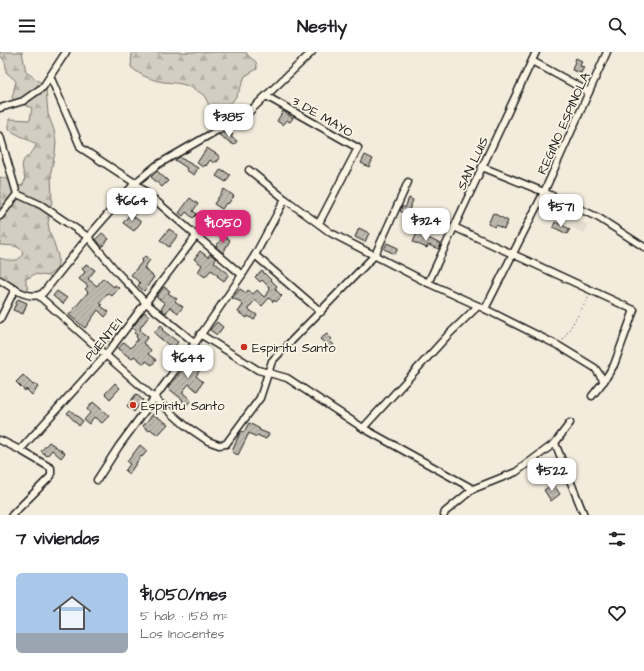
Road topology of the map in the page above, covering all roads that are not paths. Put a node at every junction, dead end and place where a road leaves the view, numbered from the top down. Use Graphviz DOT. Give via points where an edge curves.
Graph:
graph roads {
  1 [pos="66,52"];
  2 [pos="312,52"];
  3 [pos="536,52"];
  4 [pos="607,52"];
  5 [pos="532,61"];
  6 [pos="50,76"];
  7 [pos="589,92"];
  8 [pos="266,96"];
  9 [pos="0,108"];
  10 [pos="0,136"];
  11 [pos="482,166"];
  12 [pos="249,170"];
  13 [pos="408,182"];
  14 [pos="135,183"];
  15 [pos="544,192"];
  16 [pos="17,194"];
  17 [pos="285,200"];
  18 [pos="0,216"];
  19 [pos="319,223"];
  20 [pos="454,227"];
  21 [pos="196,236"];
  22 [pos="88,237"];
  23 [pos="644,247"];
  24 [pos="513,254"];
  25 [pos="255,255"];
  26 [pos="375,255"];
  27 [pos="242,275"];
  28 [pos="0,280"];
  29 [pos="428,282"];
  30 [pos="15,289"];
  31 [pos="39,296"];
  32 [pos="146,303"];
  33 [pos="478,306"];
  34 [pos="485,309"];
  35 [pos="321,312"];
  36 [pos="0,318"];
  37 [pos="200,334"];
  38 [pos="195,343"];
  39 [pos="106,355"];
  40 [pos="268,373"];
  41 [pos="604,381"];
  42 [pos="592,396"];
  43 [pos="155,398"];
  44 [pos="570,423"];
  45 [pos="363,428"];
  46 [pos="0,440"];
  47 [pos="555,443"];
  48 [pos="20,450"];
  49 [pos="97,480"];
  50 [pos="474,489"];
  51 [pos="12,515"];
  52 [pos="444,515"];
  53 [pos="584,515"];
  1 -- 6 [label="street"];
  2 -- 8 [label="street"];
  3 -- 5 [label="street, SAN LUIS"];
  4 -- 7 [label="street, REGINO ESPINOLA"];
  5 -- 7 [label="street"];
  5 -- 11 [label="street, SAN LUIS"];
  6 -- 9 [label="street" via="43,86 23,101"];
  6 -- 14 [label="street" via="81,148"];
  7 -- 15 [label="street, REGINO ESPINOLA"];
  8 -- 14 [label="street" via="249,112 157,165"];
  8 -- 19 [label="street, 3 DE MAYO" via="358,148"];
  10 -- 16 [label="street"];
  11 -- 15 [label="street"];
  11 -- 20 [label="street, SAN LUIS"];
  12 -- 17 [label="street"];
  13 -- 26 [label="street"];
  14 -- 21 [label="street"];
  14 -- 22 [label="street"];
  15 -- 23 [label="street" via="599,218"];
  15 -- 24 [label="street, REGINO ESPINOLA"];
  16 -- 18 [label="street"];
  16 -- 22 [label="street" via="41,205"];
  17 -- 19 [label="street"];
  17 -- 25 [label="street"];
  19 -- 26 [label="street"];
  20 -- 24 [label="street"];
  20 -- 29 [label="street, SAN LUIS"];
  21 -- 27 [label="street"];
  21 -- 32 [label="street, PUENTE'I"];
  22 -- 31 [label="street"];
  22 -- 32 [label="street"];
  24 -- 34 [label="street, REGINO ESPINOLA"];
  24 -- 41 [label="street" via="634,310 614,365"];
  25 -- 27 [label="street"];
  25 -- 35 [label="street"];
  26 -- 29 [label="street"];
  26 -- 35 [label="street"];
  27 -- 37 [label="street"];
  28 -- 30 [label="street"];
  29 -- 33 [label="street"];
  30 -- 31 [label="street"];
  30 -- 36 [label="street"];
  31 -- 39 [label="street"];
  32 -- 38 [label="street"];
  32 -- 39 [label="street, PUENTE'I"];
  33 -- 34 [label="street"];
  33 -- 45 [label="street"];
  34 -- 41 [label="street" via="559,346 595,368"];
  35 -- 40 [label="street" via="272,361"];
  37 -- 38 [label="street"];
  37 -- 40 [label="street" via="258,370"];
  38 -- 43 [label="street"];
  39 -- 43 [label="street"];
  39 -- 48 [label="street, PUENTE'I"];
  40 -- 43 [label="street" via="260,398 226,444 219,446 186,426"];
  40 -- 45 [label="street" via="287,378"];
  41 -- 42 [label="street"];
  43 -- 49 [label="street"];
  44 -- 47 [label="street"];
  45 -- 50 [label="street"];
  46 -- 48 [label="street"];
  47 -- 50 [label="street" via="516,472"];
  47 -- 53 [label="street"];
  48 -- 51 [label="street" via="51,468 51,476"];
  50 -- 52 [label="street"];
}
